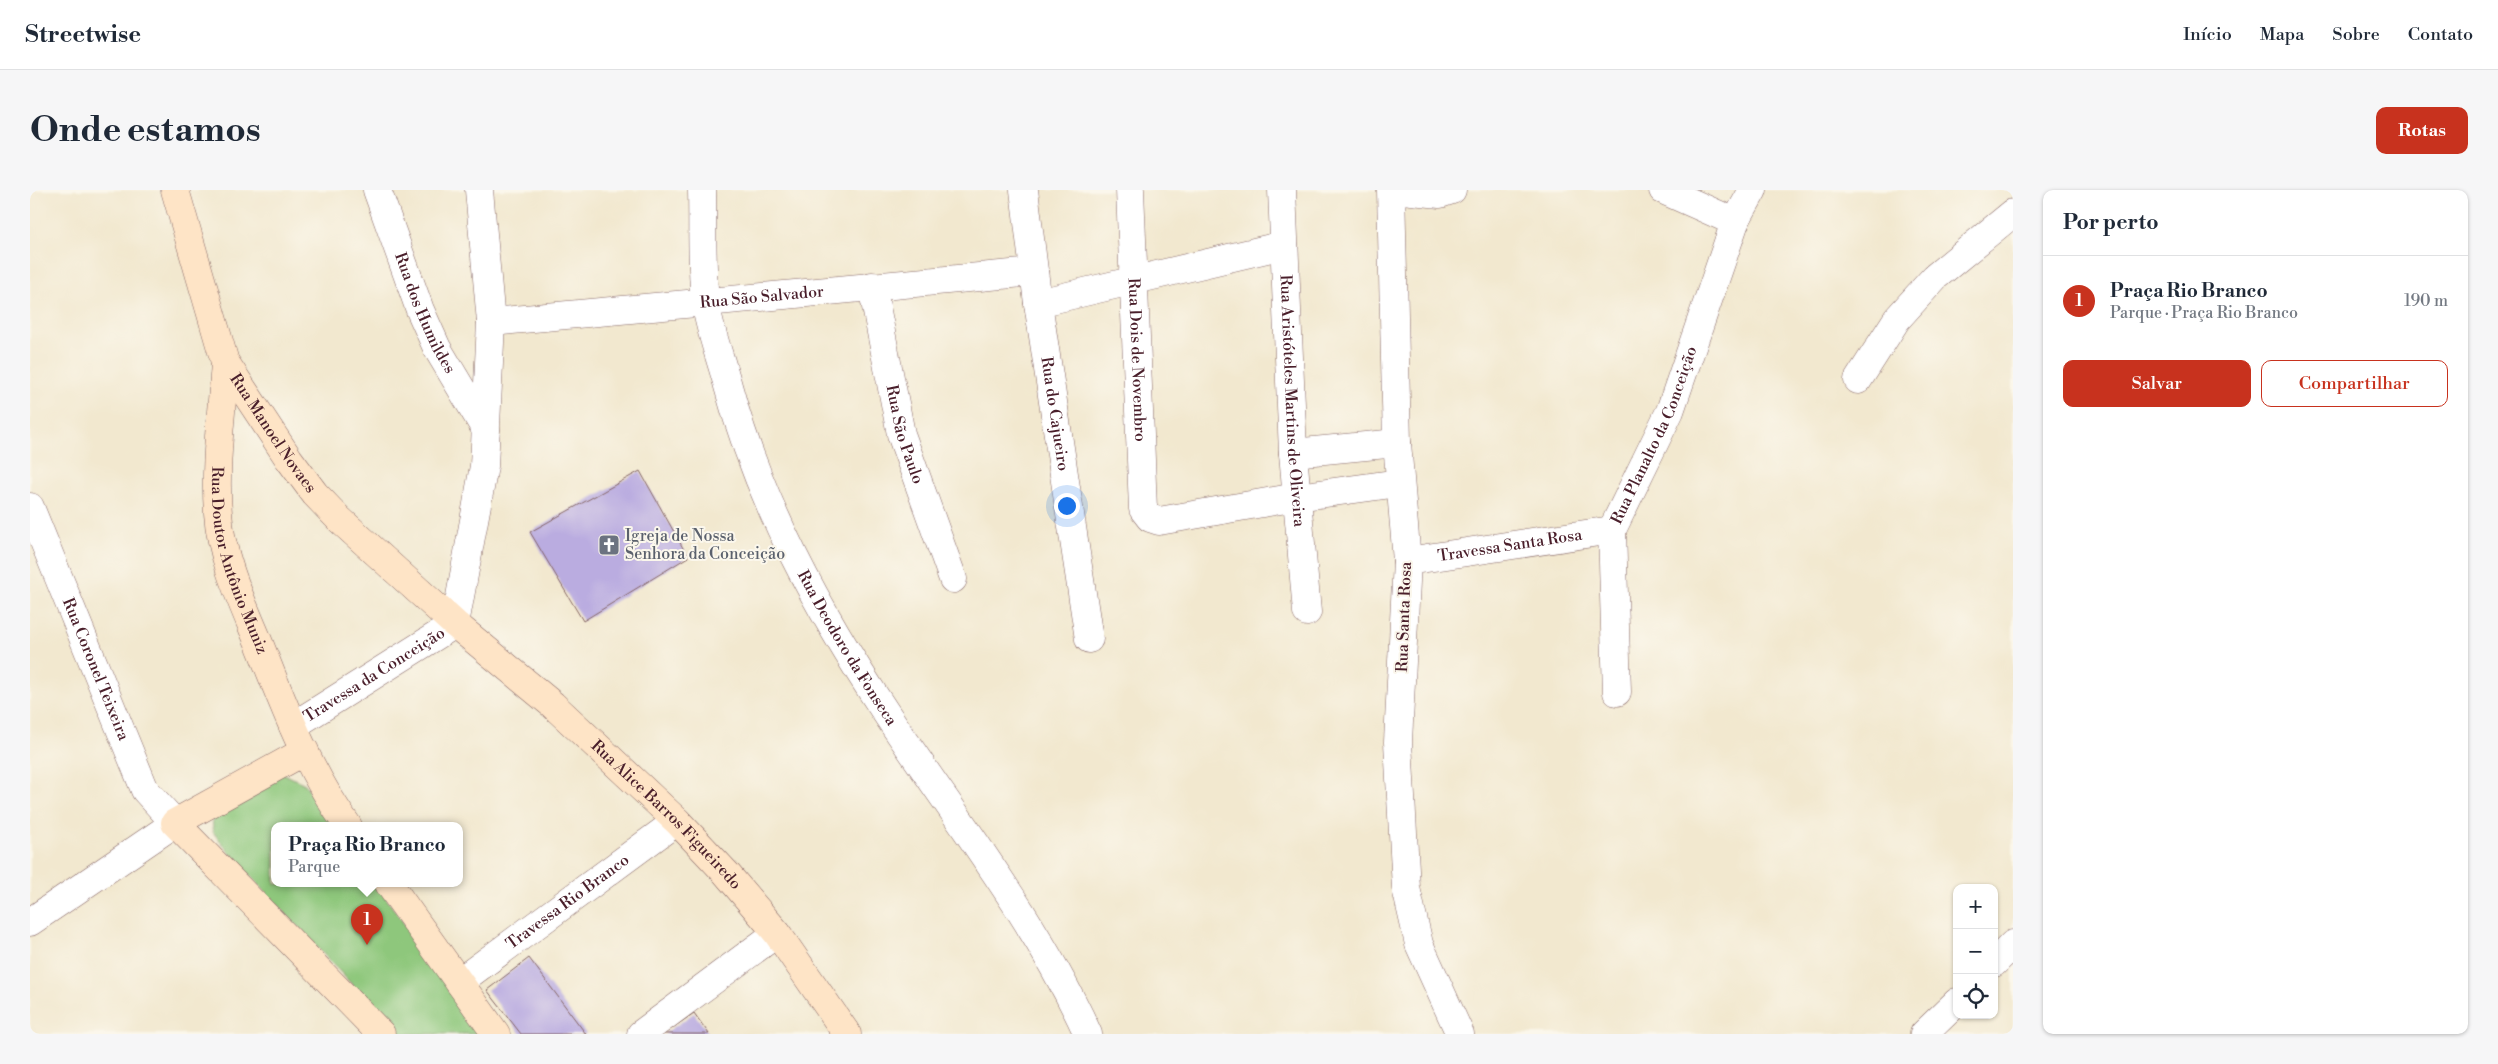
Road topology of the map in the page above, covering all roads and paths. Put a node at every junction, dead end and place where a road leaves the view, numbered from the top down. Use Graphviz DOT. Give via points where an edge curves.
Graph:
graph roads {
  1 [pos="175,190"];
  2 [pos="377,190"];
  3 [pos="479,190"];
  4 [pos="702,190"];
  5 [pos="1024,190"];
  6 [pos="1130,190"];
  7 [pos="1282,190"];
  8 [pos="1391,190"];
  9 [pos="1403,190"];
  10 [pos="1452,190"];
  11 [pos="1663,190"];
  12 [pos="1753,190"];
  13 [pos="2013,212"];
  14 [pos="1735,222"];
  15 [pos="1284,245"];
  16 [pos="1034,272"];
  17 [pos="1133,281"];
  18 [pos="872,286"];
  19 [pos="705,301"];
  20 [pos="1038,303"];
  21 [pos="490,322"];
  22 [pos="225,362"];
  23 [pos="1858,380"];
  24 [pos="486,430"];
  25 [pos="1397,443"];
  26 [pos="1293,453"];
  27 [pos="1399,483"];
  28 [pos="1297,497"];
  29 [pos="30,507"];
  30 [pos="1612,530"];
  31 [pos="1407,561"];
  32 [pos="953,579"];
  33 [pos="1307,612"];
  34 [pos="455,624"];
  35 [pos="1089,639"];
  36 [pos="1617,692"];
  37 [pos="292,726"];
  38 [pos="305,751"];
  39 [pos="677,821"];
  40 [pos="345,822"];
  41 [pos="175,824"];
  42 [pos="391,887"];
  43 [pos="30,922"];
  44 [pos="777,933"];
  45 [pos="2013,944"];
  46 [pos="1998,959"];
  47 [pos="459,982"];
  48 [pos="1953,1006"];
  49 [pos="381,1034"];
  50 [pos="496,1034"];
  51 [pos="641,1034"];
  52 [pos="847,1034"];
  53 [pos="1088,1034"];
  54 [pos="1460,1034"];
  55 [pos="1924,1034"];
  1 -- 22 [label="street, Rua Manoel Novaes"];
  2 -- 24 [label="street, Rua dos Humildes" via="430,333"];
  3 -- 21 [label="street"];
  4 -- 19 [label="street, Rua Deodoro da Fonseca"];
  5 -- 16 [label="street, Rua do Cajueiro"];
  6 -- 17 [label="street, Rua Dois de Novembro"];
  7 -- 15 [label="street, Rua Aristóteles Martins de Oliveira"];
  8 -- 25 [label="street, Rua Santa Rosa"];
  9 -- 10 [label="street" via="1440,194"];
  11 -- 14 [label="street"];
  12 -- 14 [label="street, Rua Planalto da Conceição"];
  13 -- 23 [label="street" via="1935,277 1897,319"];
  14 -- 30 [label="street, Rua Planalto da Conceição" via="1670,411"];
  15 -- 17 [label="street"];
  15 -- 26 [label="street, Rua Aristóteles Martins de Oliveira"];
  16 -- 18 [label="street, Rua São Salvador"];
  16 -- 20 [label="street, Rua do Cajueiro"];
  17 -- 20 [label="street"];
  17 -- 28 [label="street, Rua Dois de Novembro" via="1143,509 1150,518 1159,521"];
  18 -- 19 [label="street, Rua São Salvador"];
  18 -- 32 [label="street, Rua São Paulo" via="901,434"];
  19 -- 21 [label="street, Rua São Salvador"];
  19 -- 53 [label="street, Rua Deodoro da Fonseca" via="754,467 807,583 886,712 1040,940"];
  20 -- 35 [label="street, Rua do Cajueiro"];
  21 -- 24 [label="street"];
  22 -- 34 [label="street, Rua Manoel Novaes" via="315,494"];
  22 -- 37 [label="street, Rua Doutor Antônio Muniz" via="217,484 222,541"];
  24 -- 34 [label="street" via="484,466"];
  25 -- 26 [label="street"];
  25 -- 27 [label="street, Rua Santa Rosa"];
  26 -- 28 [label="street, Rua Aristóteles Martins de Oliveira"];
  27 -- 28 [label="street"];
  27 -- 31 [label="street, Rua Santa Rosa"];
  28 -- 33 [label="street, Rua Aristóteles Martins de Oliveira"];
  29 -- 41 [label="street, Rua Coronel Teixeira" via="145,790"];
  30 -- 31 [label="street, Travessa Santa Rosa"];
  30 -- 36 [label="street, Rua Planalto da Conceição"];
  31 -- 54 [label="street, Rua Santa Rosa" via="1398,742 1406,888 1418,944"];
  34 -- 37 [label="street, Travessa da Conceição"];
  34 -- 39 [label="street, Rua Alice Barros Figueiredo" via="553,705"];
  37 -- 38 [label="street, Rua Doutor Antônio Muniz"];
  38 -- 40 [label="street, Rua Doutor Antônio Muniz" via="319,781"];
  38 -- 41 [label="street"];
  39 -- 44 [label="street, Rua Alice Barros Figueiredo"];
  39 -- 47 [label="street, Travessa Rio Branco"];
  41 -- 43 [label="street"];
  41 -- 49 [label="street"];
  42 -- 47 [label="street"];
  44 -- 51 [label="street"];
  44 -- 52 [label="street, Rua Alice Barros Figueiredo"];
  45 -- 46 [label="street"];
  47 -- 50 [label="street"];
  48 -- 55 [label="street"];
}
